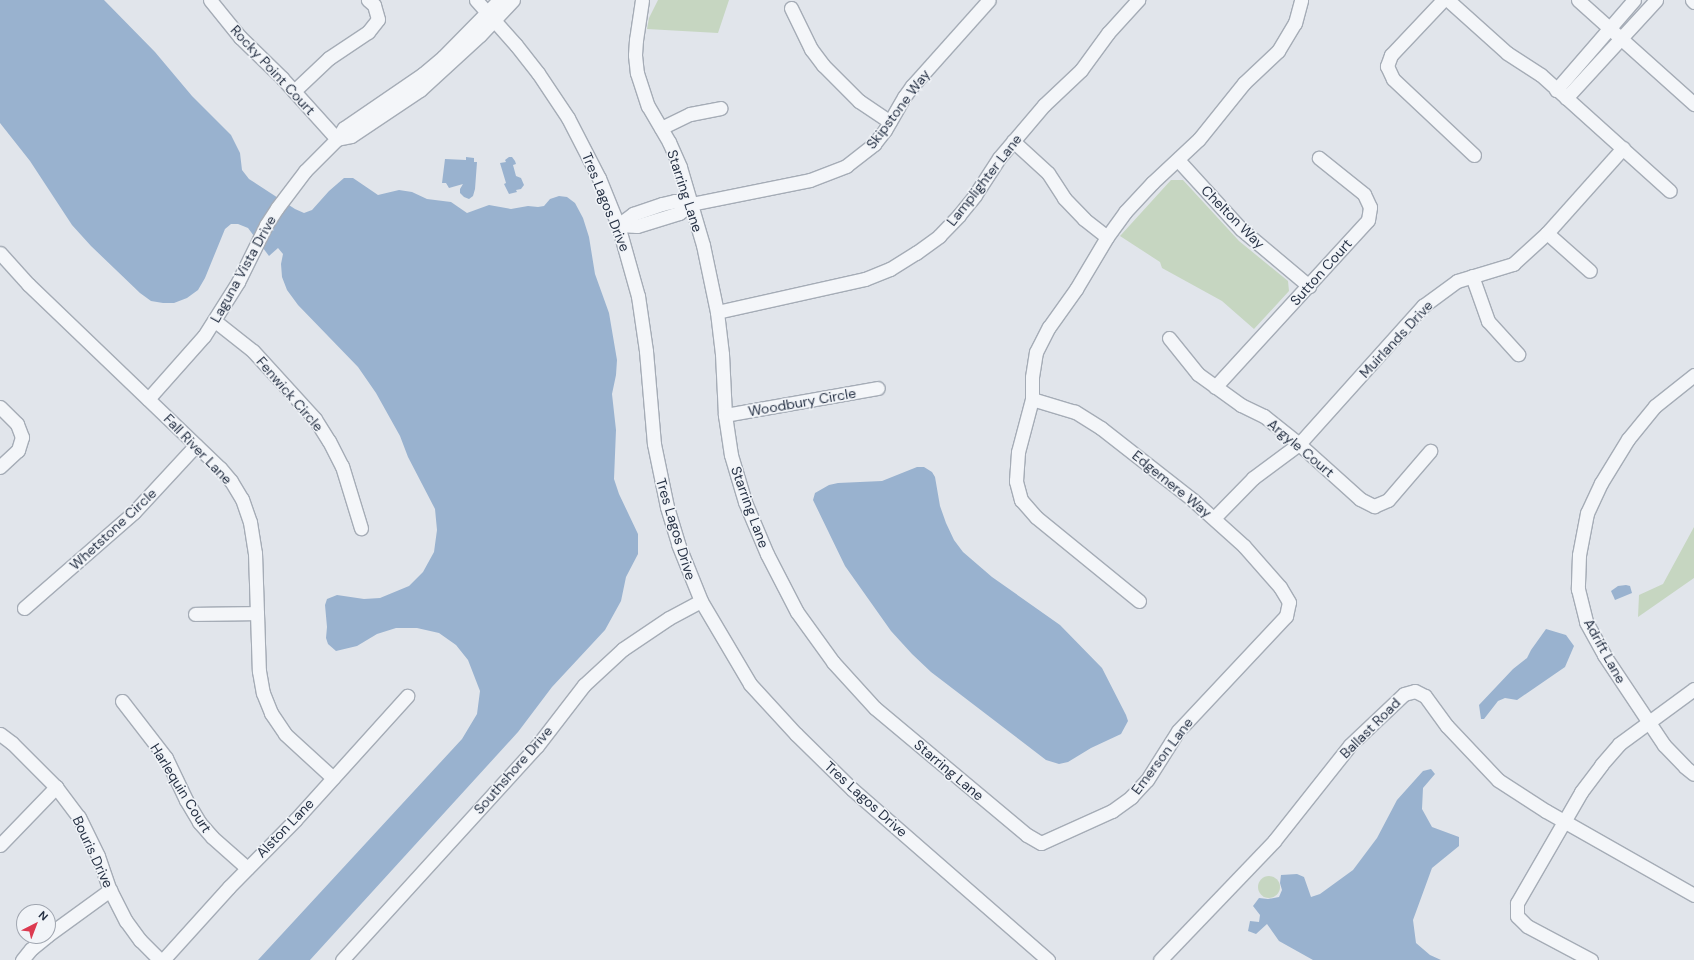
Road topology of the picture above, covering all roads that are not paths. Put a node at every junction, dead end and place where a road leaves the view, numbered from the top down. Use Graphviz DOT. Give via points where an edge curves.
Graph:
graph roads {
  1 [pos="210,0"];
  2 [pos="368,0"];
  3 [pos="476,0"];
  4 [pos="499,0"];
  5 [pos="513,0"];
  6 [pos="642,0"];
  7 [pos="989,0"];
  8 [pos="1138,0"];
  9 [pos="1301,0"];
  10 [pos="1443,0"];
  11 [pos="1448,0"];
  12 [pos="1578,0"];
  13 [pos="1635,0"];
  14 [pos="1656,0"];
  15 [pos="1692,0"];
  16 [pos="1694,2"];
  17 [pos="791,8"];
  18 [pos="1647,10"];
  19 [pos="491,17"];
  20 [pos="1609,28"];
  21 [pos="1621,39"];
  22 [pos="1585,56"];
  23 [pos="1595,65"];
  24 [pos="294,91"];
  25 [pos="1561,94"];
  26 [pos="1694,104"];
  27 [pos="720,108"];
  28 [pos="890,122"];
  29 [pos="661,128"];
  30 [pos="338,139"];
  31 [pos="1013,141"];
  32 [pos="1623,148"];
  33 [pos="1474,155"];
  34 [pos="1319,158"];
  35 [pos="1178,160"];
  36 [pos="1670,191"];
  37 [pos="691,204"];
  38 [pos="618,225"];
  39 [pos="1547,234"];
  40 [pos="1107,237"];
  41 [pos="0,253"];
  42 [pos="1590,272"];
  43 [pos="1472,276"];
  44 [pos="1309,286"];
  45 [pos="717,312"];
  46 [pos="215,321"];
  47 [pos="1169,338"];
  48 [pos="1518,354"];
  49 [pos="1694,375"];
  50 [pos="1215,387"];
  51 [pos="878,388"];
  52 [pos="1032,398"];
  53 [pos="148,399"];
  54 [pos="0,407"];
  55 [pos="725,415"];
  56 [pos="1299,444"];
  57 [pos="196,445"];
  58 [pos="1430,451"];
  59 [pos="0,468"];
  60 [pos="1214,518"];
  61 [pos="361,528"];
  62 [pos="701,601"];
  63 [pos="1139,601"];
  64 [pos="1289,602"];
  65 [pos="24,608"];
  66 [pos="257,613"];
  67 [pos="195,614"];
  68 [pos="1694,689"];
  69 [pos="407,696"];
  70 [pos="122,701"];
  71 [pos="1647,722"];
  72 [pos="0,734"];
  73 [pos="1694,774"];
  74 [pos="333,778"];
  75 [pos="56,787"];
  76 [pos="1564,821"];
  77 [pos="1041,843"];
  78 [pos="0,845"];
  79 [pos="246,868"];
  80 [pos="110,890"];
  81 [pos="1694,895"];
  82 [pos="56,930"];
  83 [pos="38,944"];
  84 [pos="1163,959"];
  85 [pos="22,960"];
  86 [pos="160,960"];
  87 [pos="163,960"];
  88 [pos="342,960"];
  89 [pos="1048,960"];
  90 [pos="1591,960"];
  1 -- 24 [label="street, Rocky Point Court" via="240,37"];
  2 -- 24 [label="street" via="374,5 378,20 368,32 329,58"];
  3 -- 19 [label="street, Tres Lagos Drive"];
  4 -- 19 [label="street, Laguna Vista Drive"];
  5 -- 19 [label="street, Laguna Vista Drive"];
  6 -- 29 [label="street, Starring Lane" via="636,40 637,73 648,106"];
  7 -- 28 [label="street, Skipstone Way" via="912,86"];
  8 -- 31 [label="street, Lamplighter Lane" via="1108,33 1081,70 1044,105"];
  9 -- 35 [label="street" via="1295,22 1278,51 1244,83 1199,139"];
  10 -- 33 [label="street" via="1390,55 1387,66 1393,79"];
  11 -- 25 [label="street" via="1507,53 1541,75"];
  12 -- 20 [label="street"];
  13 -- 18 [label="street"];
  13 -- 20 [label="street"];
  14 -- 18 [label="street"];
  15 -- 16 [label="street"];
  17 -- 28 [label="street" via="811,49 823,65 859,101"];
  18 -- 21 [label="street"];
  19 -- 30 [label="street, Laguna Vista Drive" via="423,74 344,128"];
  19 -- 38 [label="street, Tres Lagos Drive" via="538,73 568,118 599,178"];
  20 -- 21 [label="street"];
  20 -- 22 [label="street"];
  21 -- 23 [label="street"];
  21 -- 26 [label="street"];
  22 -- 23 [label="street"];
  22 -- 25 [label="street"];
  23 -- 25 [label="street"];
  24 -- 30 [label="street, Rocky Point Court"];
  25 -- 32 [label="street"];
  27 -- 29 [label="street" via="690,114"];
  28 -- 37 [label="street, Skipstone Way" via="874,144 861,156 831,173 810,180"];
  29 -- 37 [label="street, Starring Lane" via="680,167"];
  30 -- 46 [label="street, Laguna Vista Drive" via="305,170 289,190 254,246 238,282"];
  31 -- 40 [label="street" via="1048,173 1064,198 1084,219"];
  31 -- 45 [label="street, Lamplighter Lane" via="975,195 939,236 890,269 834,287"];
  32 -- 36 [label="street"];
  32 -- 39 [label="street, Muirlands Drive"];
  34 -- 44 [label="street, Sutton Court" via="1364,194 1370,207 1368,220"];
  35 -- 40 [label="street" via="1125,212"];
  35 -- 44 [label="street, Chelton Way" via="1241,229"];
  37 -- 38 [label="street, Skipstone Way" via="679,213 637,226"];
  37 -- 45 [label="street, Starring Lane"];
  38 -- 62 [label="street, Tres Lagos Drive" via="632,269 642,322 658,471 678,544"];
  39 -- 42 [label="street"];
  39 -- 43 [label="street, Muirlands Drive" via="1513,264"];
  40 -- 52 [label="street" via="1076,289 1049,327 1036,352"];
  41 -- 53 [label="street, Fall River Lane" via="33,289"];
  43 -- 48 [label="street" via="1488,321"];
  43 -- 56 [label="street, Muirlands Drive" via="1457,281 1423,306"];
  44 -- 50 [label="street, Sutton Court"];
  45 -- 55 [label="street, Starring Lane"];
  46 -- 53 [label="street, Laguna Vista Drive"];
  46 -- 61 [label="street, Fenwick Circle" via="252,351 314,419 329,440 342,466"];
  47 -- 50 [label="street, Argyle Court" via="1198,374"];
  49 -- 71 [label="street, Adrift Lane" via="1655,406 1628,439 1601,482 1587,513 1579,556 1578,588 1586,622 1604,656"];
  50 -- 56 [label="street, Argyle Court" via="1241,405 1264,416"];
  51 -- 55 [label="street, Woodbury Circle"];
  52 -- 60 [label="street, Edgemere Way" via="1076,412 1102,428"];
  52 -- 63 [label="street" via="1018,452 1016,481 1021,500 1036,517"];
  53 -- 57 [label="street, Fall River Lane"];
  54 -- 59 [label="street" via="17,424 22,437 18,450"];
  55 -- 77 [label="street, Starring Lane" via="736,475 755,526 797,612 833,662 875,708 1027,836"];
  56 -- 58 [label="street, Argyle Court" via="1360,499 1374,506 1388,500"];
  56 -- 60 [label="street, Muirlands Drive" via="1253,478"];
  57 -- 65 [label="street, Whetstone Circle" via="134,512"];
  57 -- 66 [label="street, Fall River Lane" via="220,468 242,499 250,522 255,553"];
  60 -- 64 [label="street, Edgemere Way" via="1244,546 1280,587"];
  62 -- 88 [label="street, Southshore Drive" via="669,618 623,649 584,685 537,746"];
  62 -- 89 [label="street, Tres Lagos Drive" via="750,684 796,734 852,789"];
  64 -- 77 [label="street, Emerson Lane" via="1286,616 1178,731 1147,780 1131,797 1112,811"];
  66 -- 67 [label="street"];
  66 -- 74 [label="street, Fall River Lane" via="259,671 271,713 285,734"];
  68 -- 71 [label="street"];
  69 -- 74 [label="street, Alston Lane"];
  70 -- 79 [label="street, Harlequin Court" via="166,758 199,822"];
  71 -- 73 [label="street, Adrift Lane" via="1684,767"];
  71 -- 76 [label="street" via="1619,744 1600,765"];
  72 -- 75 [label="street, Bouris Drive"];
  74 -- 79 [label="street, Alston Lane"];
  75 -- 78 [label="street"];
  75 -- 80 [label="street, Bouris Drive" via="79,817 98,856"];
  76 -- 81 [label="street, Ballast Road"];
  76 -- 84 [label="street, Ballast Road" via="1498,780 1460,742 1425,696 1415,691 1404,694 1350,745 1274,841"];
  76 -- 90 [label="street" via="1517,903 1517,916 1527,926"];
  79 -- 87 [label="street, Alston Lane"];
  80 -- 82 [label="street"];
  80 -- 86 [label="street, Bouris Drive" via="140,940"];
  83 -- 85 [label="street"];
}
